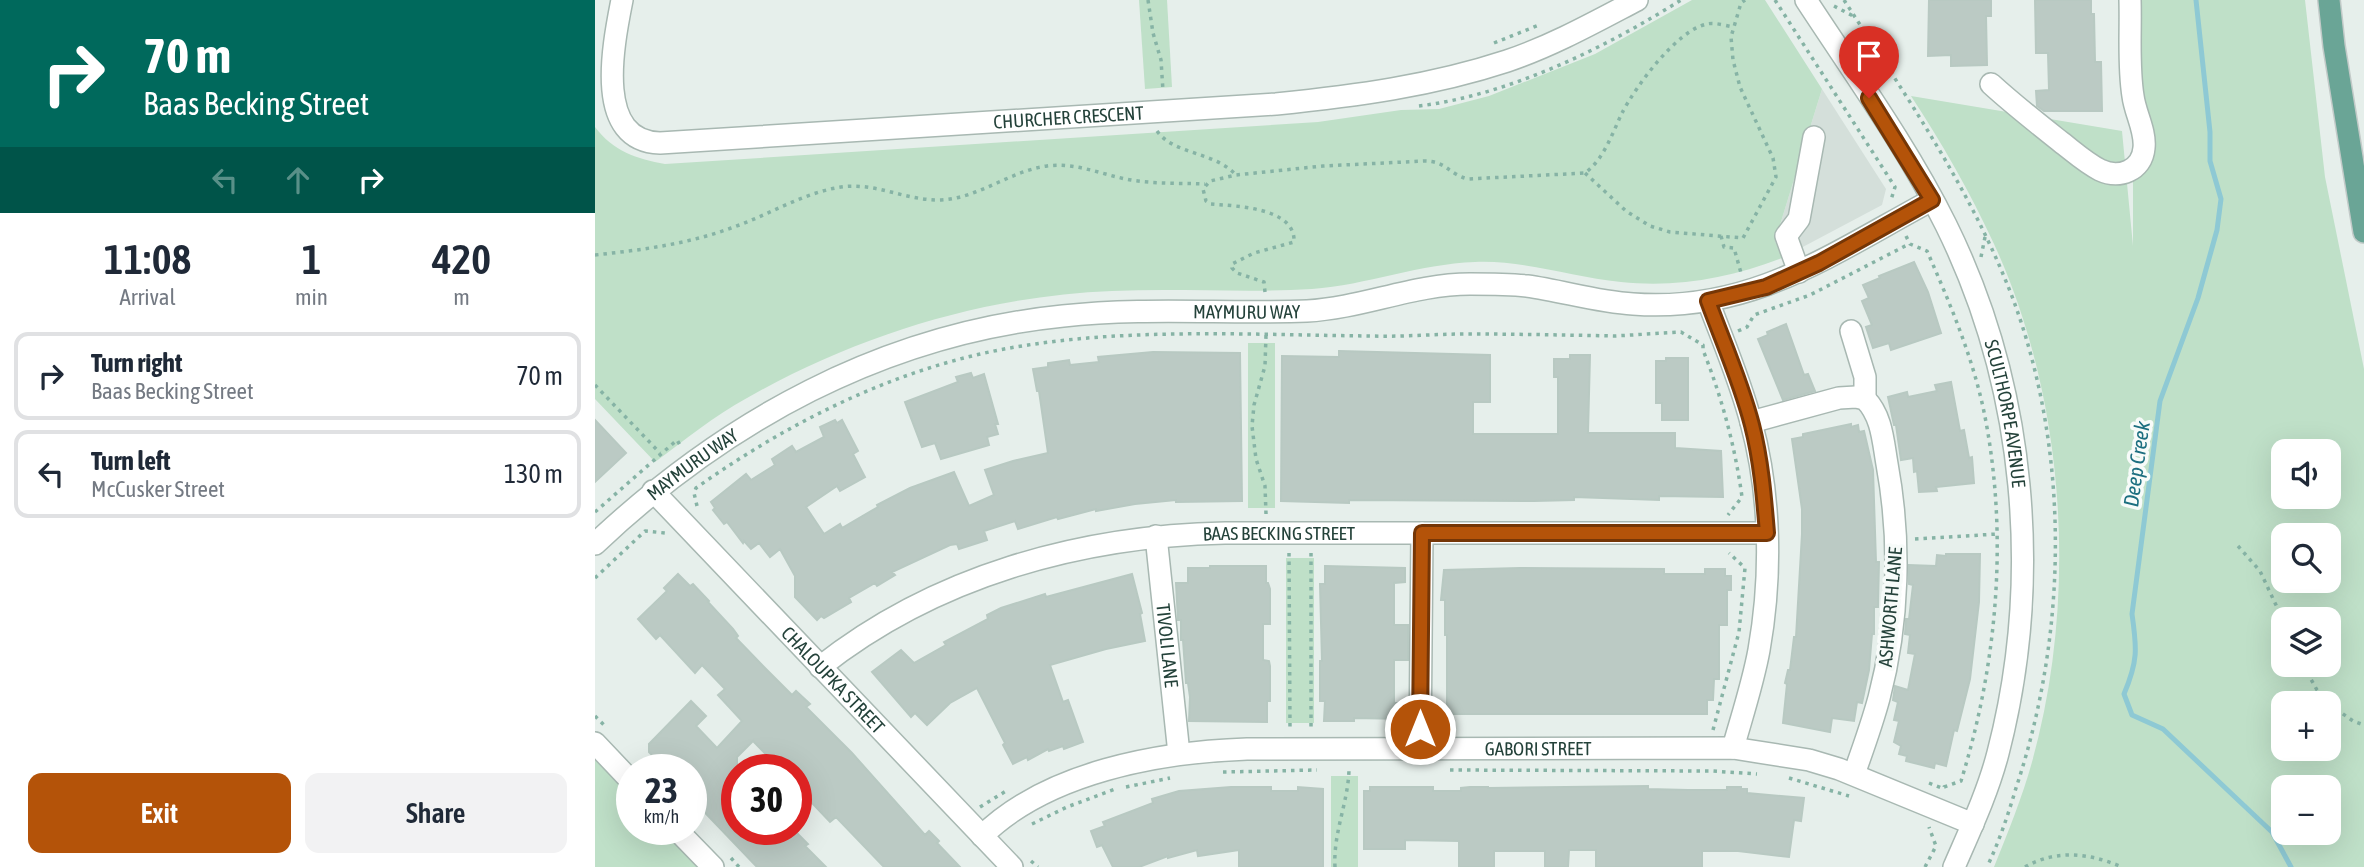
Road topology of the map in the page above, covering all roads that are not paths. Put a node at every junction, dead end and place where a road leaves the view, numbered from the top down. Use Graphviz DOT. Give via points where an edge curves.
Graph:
graph roads {
  1 [pos="622,0"];
  2 [pos="1637,0"];
  3 [pos="1806,0"];
  4 [pos="2130,0"];
  5 [pos="2329,0"];
  6 [pos="1991,84"];
  7 [pos="1814,137"];
  8 [pos="1932,200"];
  9 [pos="2364,232"];
  10 [pos="1799,272"];
  11 [pos="1708,301"];
  12 [pos="1850,331"];
  13 [pos="1865,400"];
  14 [pos="1751,422"];
  15 [pos="653,491"];
  16 [pos="1422,533"];
  17 [pos="1767,533"];
  18 [pos="1156,536"];
  19 [pos="595,544"];
  20 [pos="820,667"];
  21 [pos="595,743"];
  22 [pos="1733,748"];
  23 [pos="1420,749"];
  24 [pos="1179,754"];
  25 [pos="616,765"];
  26 [pos="1854,774"];
  27 [pos="1973,824"];
  28 [pos="982,836"];
  29 [pos="692,845"];
  30 [pos="1020,862"];
  31 [pos="713,867"];
  32 [pos="1954,867"];
  1 -- 2 [label="street, CHURCHER CRESCENT" via="604,95 618,128 633,138 660,143 1276,104 1369,94 1438,81 1509,60 1577,32"];
  3 -- 8 [label="street, SCULTHORPE AVENUE"];
  4 -- 6 [label="street" via="2133,98 2144,152 2128,172 2112,174 2084,160"];
  5 -- 9 [label="main road"];
  7 -- 10 [label="street" via="1800,219 1786,236"];
  8 -- 10 [label="street, MAYMURU WAY"];
  8 -- 27 [label="street, SCULTHORPE AVENUE" via="1961,258 1990,337 2011,426 2022,513 2022,586 2013,677 1998,754"];
  10 -- 11 [label="street, MAYMURU WAY" via="1747,293"];
  11 -- 14 [label="street"];
  11 -- 15 [label="street, MAYMURU WAY" via="1630,304 1525,286 1466,284 1308,311 1094,313 1025,320 921,345 822,384 761,415"];
  12 -- 13 [label="street, ASHWORTH LANE" via="1865,377"];
  13 -- 14 [label="street" via="1839,398"];
  13 -- 26 [label="street, ASHWORTH LANE" via="1878,418 1896,540 1886,668"];
  14 -- 17 [label="street"];
  15 -- 19 [label="street, MAYMURU WAY"];
  15 -- 20 [label="street, CHALOUPKA STREET"];
  16 -- 17 [label="street, BAAS BECKING STREET"];
  16 -- 18 [label="street, BAAS BECKING STREET"];
  16 -- 23 [label="street"];
  17 -- 22 [label="street" via="1766,601 1758,653"];
  18 -- 20 [label="street, BAAS BECKING STREET" via="1061,553 969,582 899,615"];
  18 -- 24 [label="street, TIVOLI LANE"];
  20 -- 28 [label="street, CHALOUPKA STREET"];
  21 -- 25 [label="street"];
  22 -- 23 [label="street, GABORI STREET"];
  22 -- 26 [label="street, GABORI STREET" via="1809,760"];
  23 -- 24 [label="street, GABORI STREET"];
  24 -- 28 [label="street, GABORI STREET" via="1059,787 1009,813"];
  26 -- 27 [label="street, GABORI STREET"];
  27 -- 32 [label="street, SCULTHORPE AVENUE"];
  28 -- 30 [label="street, CHALOUPKA STREET"];
  29 -- 31 [label="street"];
}
